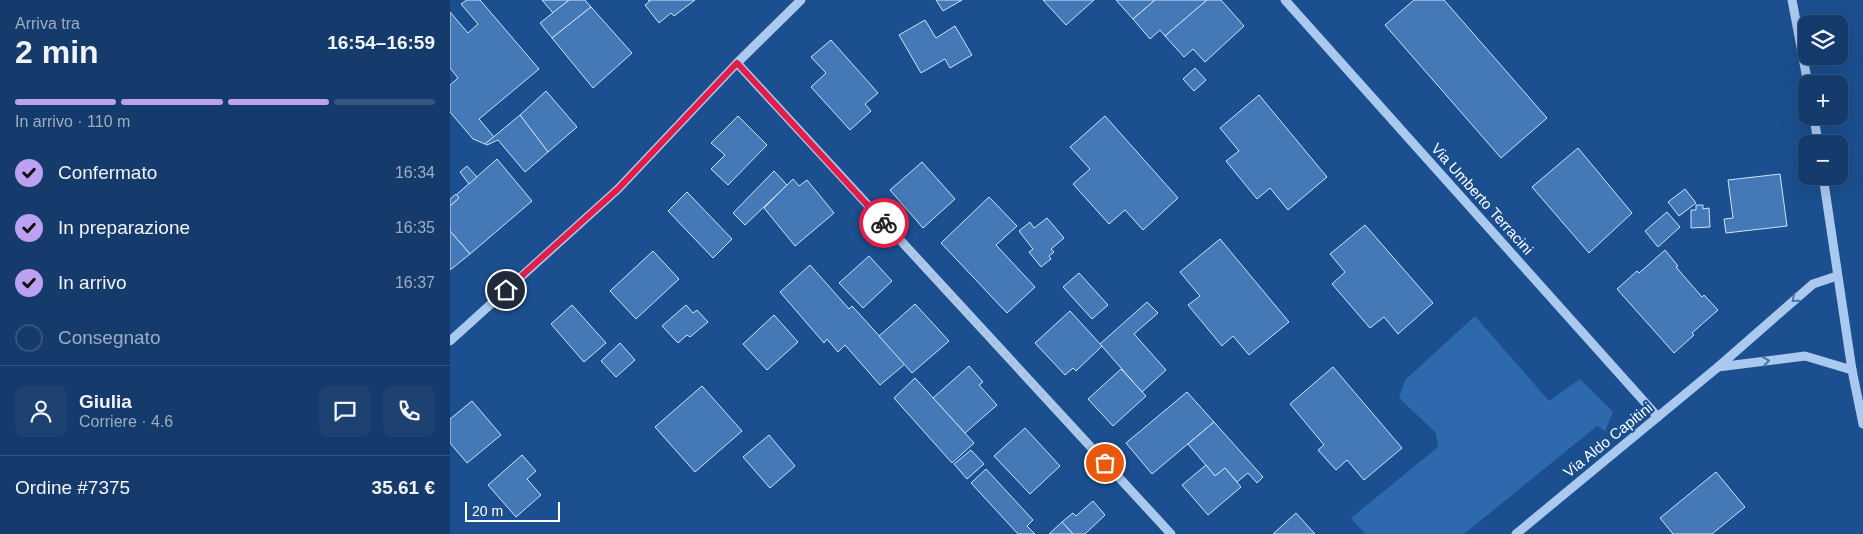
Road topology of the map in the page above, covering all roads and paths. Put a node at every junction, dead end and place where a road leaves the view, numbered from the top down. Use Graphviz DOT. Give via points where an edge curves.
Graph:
graph roads {
  1 [pos="801,0"];
  2 [pos="1285,0"];
  3 [pos="1792,0"];
  4 [pos="737,63"];
  5 [pos="1806,75"];
  6 [pos="1824,185"];
  7 [pos="1837,276"];
  8 [pos="450,340"];
  9 [pos="1718,367"];
  10 [pos="1852,370"];
  11 [pos="1658,417"];
  12 [pos="1863,424"];
  13 [pos="1171,534"];
  14 [pos="1516,534"];
  1 -- 4 [label="street"];
  2 -- 11 [label="street, Via Umberto Terracini"];
  3 -- 5 [label="street"];
  4 -- 8 [label="street" via="618,189"];
  4 -- 13 [label="street"];
  6 -- 7 [label="street"];
  7 -- 9 [label="street, Via Aldo Capitini, one-way" via="1813,284"];
  7 -- 10 [label="street"];
  9 -- 10 [label="street, one-way" via="1805,356"];
  9 -- 11 [label="street, Via Aldo Capitini"];
  10 -- 12 [label="street"];
  11 -- 14 [label="street, Via Aldo Capitini"];
}
